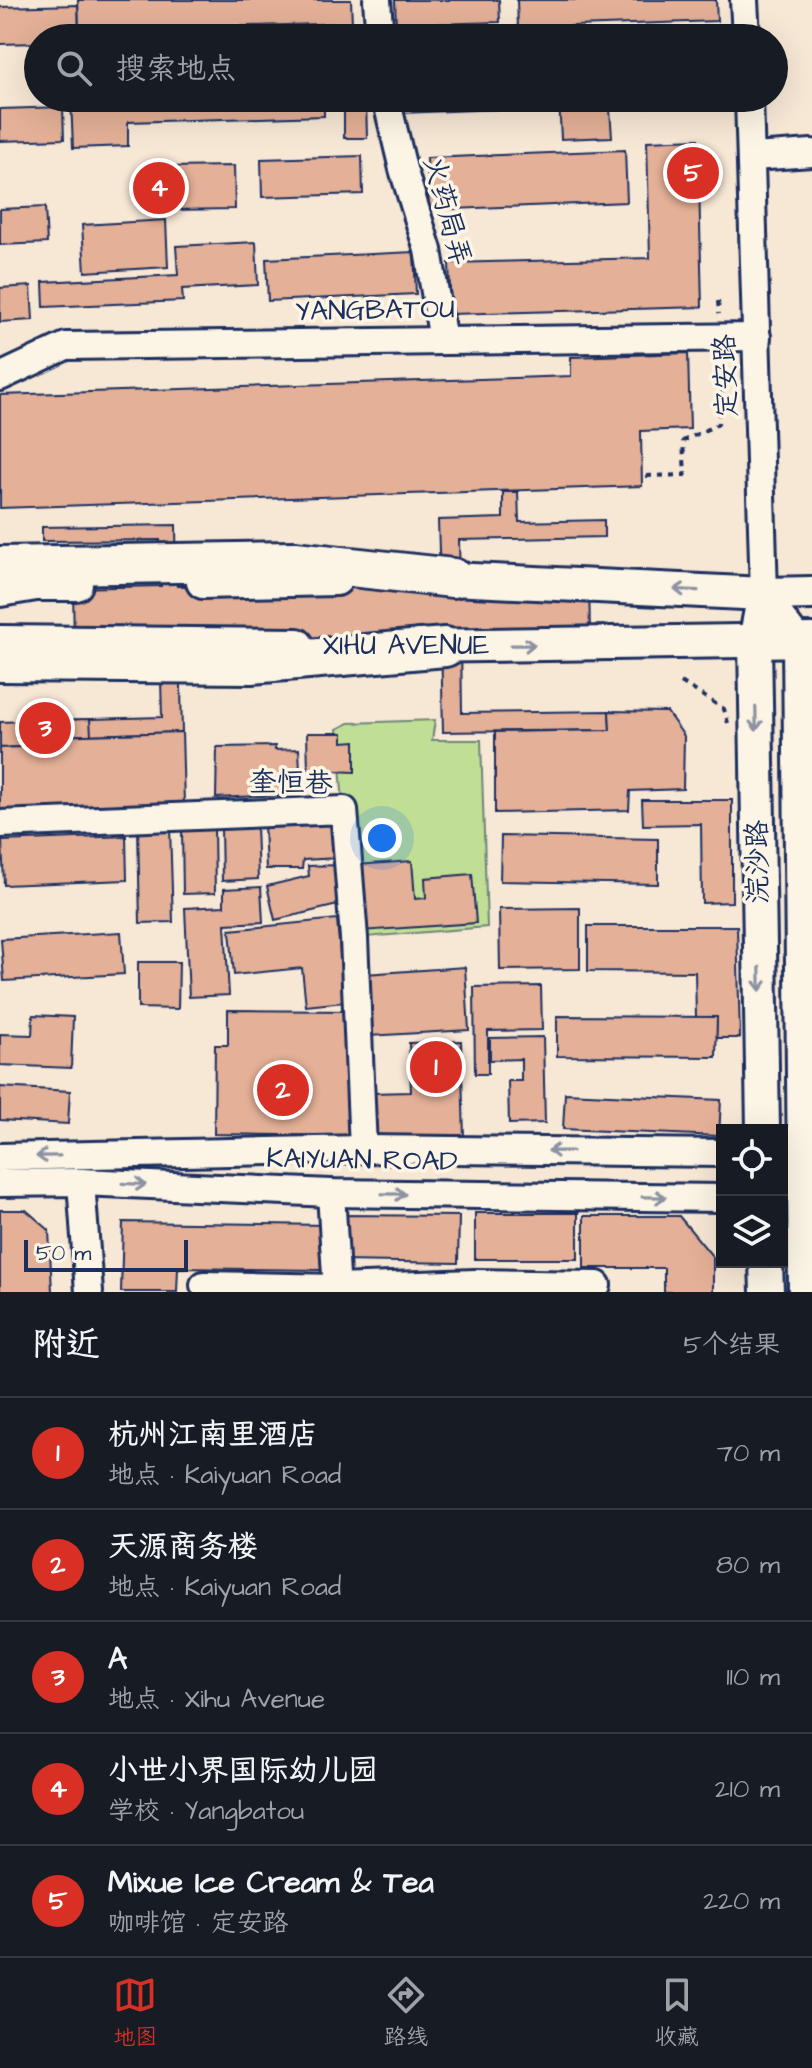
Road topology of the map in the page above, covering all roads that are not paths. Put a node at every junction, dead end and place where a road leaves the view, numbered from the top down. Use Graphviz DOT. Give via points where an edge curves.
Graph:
graph roads {
  1 [pos="377,0"];
  2 [pos="744,0"];
  3 [pos="379,24"];
  4 [pos="745,24"];
  5 [pos="389,112"];
  6 [pos="750,112"];
  7 [pos="812,153"];
  8 [pos="752,157"];
  9 [pos="757,337"];
  10 [pos="443,341"];
  11 [pos="0,377"];
  12 [pos="0,566"];
  13 [pos="453,578"];
  14 [pos="0,590"];
  15 [pos="812,593"];
  16 [pos="764,594"];
  17 [pos="806,640"];
  18 [pos="755,641"];
  19 [pos="0,642"];
  20 [pos="445,647"];
  21 [pos="0,662"];
  22 [pos="0,824"];
  23 [pos="763,1124"];
  24 [pos="363,1149"];
  25 [pos="716,1153"];
  26 [pos="799,1155"];
  27 [pos="0,1157"];
  28 [pos="81,1182"];
  29 [pos="0,1183"];
  30 [pos="331,1193"];
  31 [pos="716,1198"];
  32 [pos="793,1199"];
  33 [pos="766,1268"];
  34 [pos="204,1285"];
  35 [pos="597,1285"];
  36 [pos="337,1290"];
  37 [pos="89,1292"];
  38 [pos="767,1292"];
  39 [pos="805,1292"];
  1 -- 3 [label="street"];
  2 -- 4 [label="street"];
  5 -- 10 [label="street, 火药局弄" via="428,250"];
  6 -- 8 [label="street, 定安路"];
  7 -- 8 [label="street"];
  8 -- 9 [label="street, 定安路"];
  9 -- 10 [label="street, YANGBATOU"];
  9 -- 16 [label="street, 定安路"];
  10 -- 11 [label="street, YANGBATOU" via="66,346"];
  12 -- 13 [label="highway" via="295,561"];
  13 -- 14 [label="main road" via="36,584"];
  16 -- 13 [label="main road, one-way"];
  15 -- 16 [label="main road"];
  16 -- 17 [label="street"];
  16 -- 18 [label="main road, 浣沙路"];
  17 -- 18 [label="main road, XIHU AVENUE"];
  17 -- 26 [label="main road"];
  20 -- 18 [label="main road, XIHU AVENUE, one-way"];
  18 -- 23 [label="main road, 浣沙路, one-way"];
  19 -- 20 [label="main road, XIHU AVENUE"];
  20 -- 21 [label="highway" via="251,664"];
  22 -- 24 [label="street, 奎恒巷" via="344,810"];
  25 -- 24 [label="street, KAIYUAN ROAD, one-way"];
  24 -- 27 [label="street, KAIYUAN ROAD, one-way"];
  26 -- 32 [label="main road"];
  28 -- 29 [label="street, KAIYUAN ROAD"];
  28 -- 30 [label="street, KAIYUAN ROAD, one-way"];
  28 -- 37 [label="street"];
  30 -- 31 [label="street, KAIYUAN ROAD, one-way"];
  30 -- 36 [label="street"];
  32 -- 39 [label="main road"];
  33 -- 38 [label="main road"];
  34 -- 36 [label="street"];
  35 -- 36 [label="street" via="475,1283"];
}
